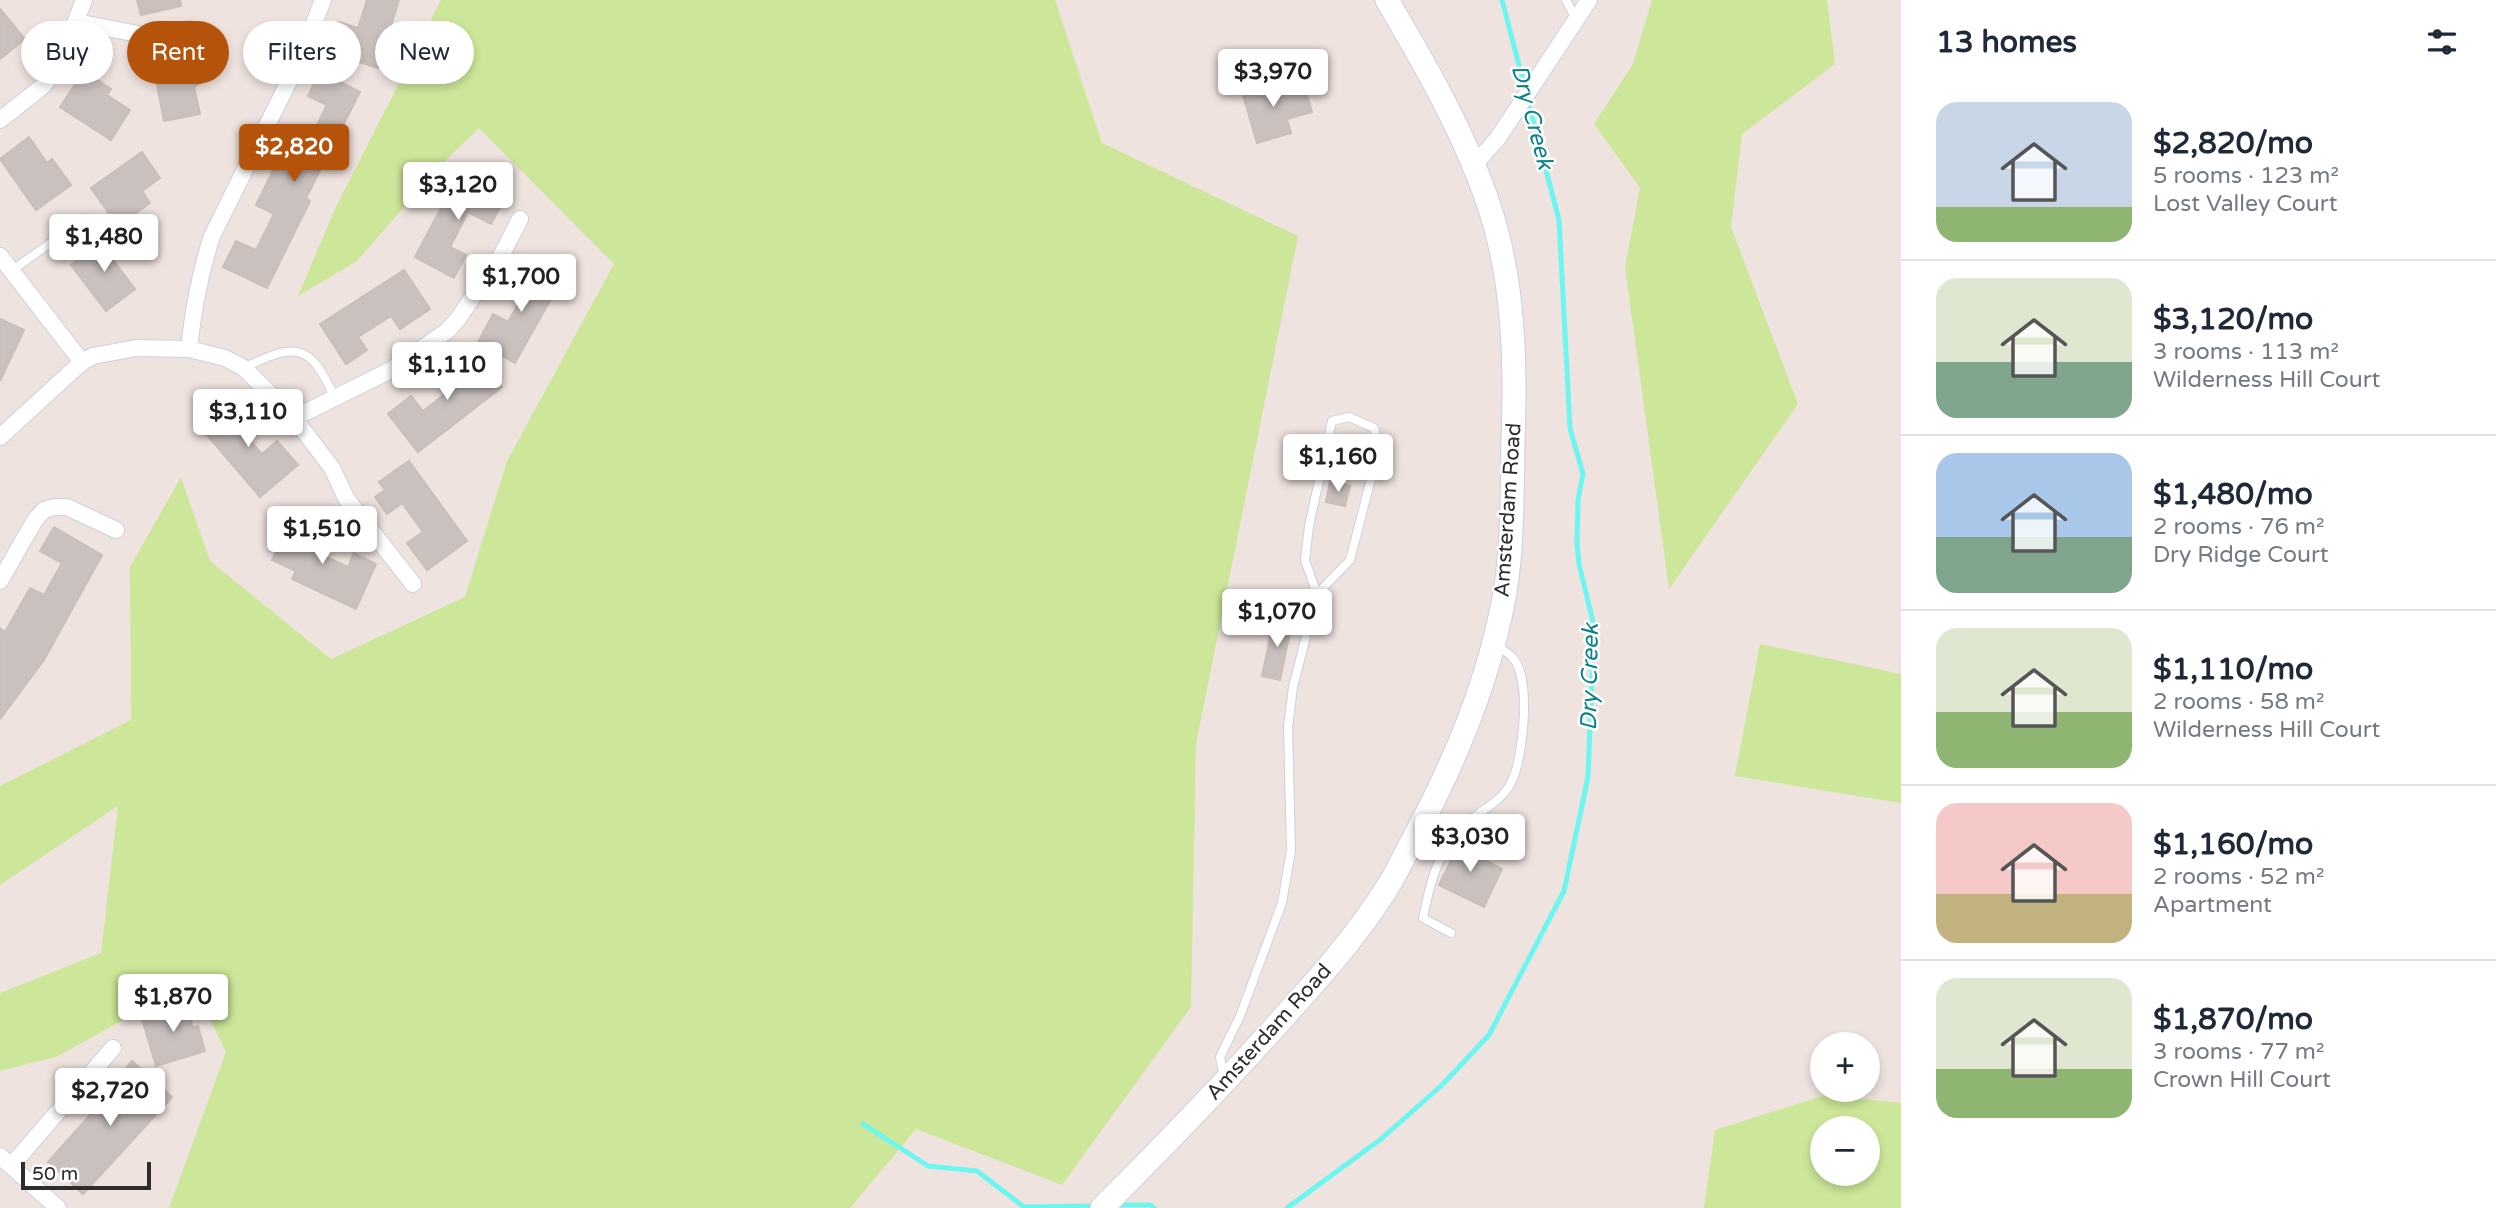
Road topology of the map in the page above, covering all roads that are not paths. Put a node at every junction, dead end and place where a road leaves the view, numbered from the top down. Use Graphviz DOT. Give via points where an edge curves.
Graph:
graph roads {
  1 [pos="84,0"];
  2 [pos="323,0"];
  3 [pos="1387,0"];
  4 [pos="1566,0"];
  5 [pos="1589,0"];
  6 [pos="1576,20"];
  7 [pos="76,21"];
  8 [pos="44,84"];
  9 [pos="0,120"];
  10 [pos="1474,165"];
  11 [pos="86,218"];
  12 [pos="520,219"];
  13 [pos="0,256"];
  14 [pos="11,271"];
  15 [pos="189,349"];
  16 [pos="82,362"];
  17 [pos="244,368"];
  18 [pos="335,399"];
  19 [pos="295,418"];
  20 [pos="0,437"];
  21 [pos="116,530"];
  22 [pos="0,581"];
  23 [pos="413,584"];
  24 [pos="1317,594"];
  25 [pos="1493,643"];
  26 [pos="1451,933"];
  27 [pos="113,1048"];
  28 [pos="1230,1076"];
  29 [pos="5,1161"];
  30 [pos="58,1208"];
  31 [pos="1102,1208"];
  1 -- 7 [label="street"];
  2 -- 15 [label="street" via="300,59 212,236 203,261"];
  3 -- 10 [label="main road, Amsterdam Road"];
  4 -- 6 [label="lane"];
  5 -- 6 [label="street"];
  6 -- 10 [label="street" via="1498,138"];
  8 -- 9 [label="street"];
  10 -- 25 [label="main road, Amsterdam Road" via="1504,264 1512,333 1510,549"];
  11 -- 14 [label="lane"];
  12 -- 18 [label="street" via="502,254 447,331 391,370"];
  13 -- 14 [label="street"];
  14 -- 16 [label="street"];
  15 -- 16 [label="street" via="136,348"];
  15 -- 17 [label="street"];
  16 -- 20 [label="street"];
  17 -- 18 [label="lane" via="272,354 299,353 312,358 322,370"];
  17 -- 19 [label="street"];
  18 -- 19 [label="street"];
  19 -- 23 [label="street" via="332,468 346,498"];
  21 -- 22 [label="street" via="67,507 44,510"];
  24 -- 24 [label="lane" via="1350,560 1380,448 1374,428 1349,417 1332,421 1309,526 1305,560"];
  24 -- 28 [label="lane" via="1293,687 1288,727 1289,864 1282,902 1220,1057"];
  25 -- 26 [label="lane" via="1514,659 1524,680 1521,734 1513,781 1504,795 1458,830 1430,883 1423,918"];
  25 -- 28 [label="main road, Amsterdam Road" via="1463,735 1387,888 1321,975"];
  27 -- 29 [label="street"];
  28 -- 31 [label="main road, Amsterdam Road"];
  29 -- 30 [label="street"];
}
